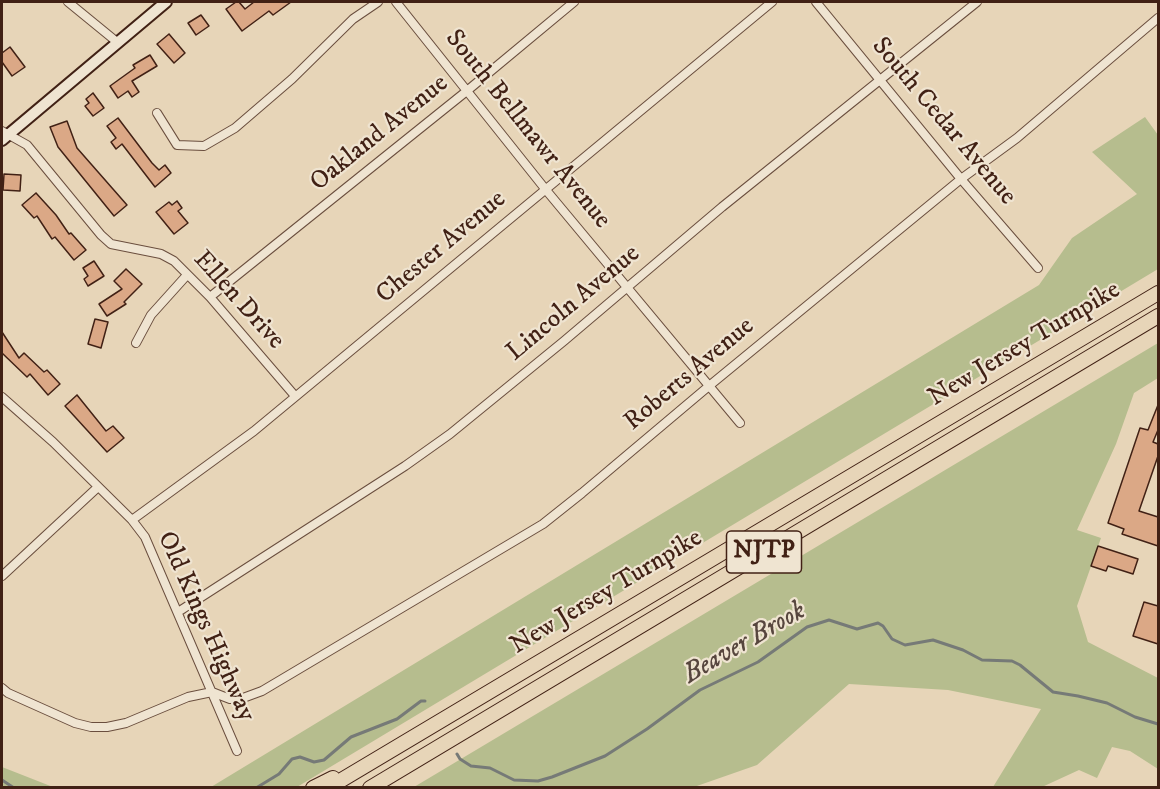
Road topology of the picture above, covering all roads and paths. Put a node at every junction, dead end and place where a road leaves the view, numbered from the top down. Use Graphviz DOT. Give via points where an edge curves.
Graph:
graph roads {
  1 [pos="68,2"];
  2 [pos="166,2"];
  3 [pos="378,2"];
  4 [pos="396,2"];
  5 [pos="574,2"];
  6 [pos="772,2"];
  7 [pos="816,2"];
  8 [pos="977,2"];
  9 [pos="1158,18"];
  10 [pos="117,42"];
  11 [pos="880,80"];
  12 [pos="468,90"];
  13 [pos="157,113"];
  14 [pos="4,135"];
  15 [pos="961,179"];
  16 [pos="546,190"];
  17 [pos="1038,268"];
  18 [pos="187,275"];
  19 [pos="627,287"];
  20 [pos="1158,293"];
  21 [pos="210,297"];
  22 [pos="1158,316"];
  23 [pos="136,343"];
  24 [pos="709,386"];
  25 [pos="295,396"];
  26 [pos="2,397"];
  27 [pos="740,423"];
  28 [pos="98,487"];
  29 [pos="132,520"];
  30 [pos="2,576"];
  31 [pos="178,612"];
  32 [pos="2,688"];
  33 [pos="212,692"];
  34 [pos="237,751"];
  35 [pos="384,754"];
  36 [pos="313,788"];
  37 [pos="328,788"];
  38 [pos="370,788"];
  1 -- 10 [label="street"];
  2 -- 10 [label="main road"];
  3 -- 13 [label="street" via="353,19 235,128 204,146 177,145"];
  4 -- 12 [label="street, South Bellmawr Avenue"];
  5 -- 12 [label="street, Oakland Avenue"];
  6 -- 16 [label="street, Chester Avenue"];
  7 -- 11 [label="street, South Cedar Avenue"];
  8 -- 11 [label="street, Lincoln Avenue"];
  9 -- 15 [label="street, Roberts Avenue" via="1017,138"];
  10 -- 14 [label="main road"];
  11 -- 15 [label="street, South Cedar Avenue"];
  11 -- 19 [label="street, Lincoln Avenue"];
  12 -- 16 [label="street, South Bellmawr Avenue"];
  12 -- 21 [label="street, Oakland Avenue"];
  14 -- 18 [label="street, Ellen Drive" via="27,145 111,244 161,254"];
  15 -- 17 [label="street, South Cedar Avenue"];
  15 -- 24 [label="street, Roberts Avenue"];
  16 -- 19 [label="street, South Bellmawr Avenue"];
  16 -- 25 [label="street, Chester Avenue"];
  18 -- 21 [label="street, Ellen Drive"];
  18 -- 23 [label="street" via="151,315"];
  19 -- 24 [label="street, South Bellmawr Avenue"];
  19 -- 31 [label="street, Lincoln Avenue" via="450,434"];
  20 -- 35 [label="highway, New Jersey Turnpike / NJTP"];
  21 -- 25 [label="street, Ellen Drive"];
  22 -- 38 [label="highway, New Jersey Turnpike / NJTP"];
  24 -- 27 [label="street, South Bellmawr Avenue"];
  24 -- 33 [label="street, Roberts Avenue" via="543,524 262,691 230,699"];
  25 -- 29 [label="street, Chester Avenue" via="254,431"];
  26 -- 28 [label="street, Old Kings Highway"];
  28 -- 29 [label="street, Old Kings Highway"];
  28 -- 30 [label="street"];
  29 -- 31 [label="street, Old Kings Highway" via="145,537"];
  31 -- 33 [label="street, Old Kings Highway"];
  32 -- 33 [label="street" via="91,727 126,723 188,697"];
  33 -- 34 [label="street, Old Kings Highway"];
  35 -- 36 [label="highway"];
  35 -- 37 [label="highway, New Jersey Turnpike / NJTP"];
}
